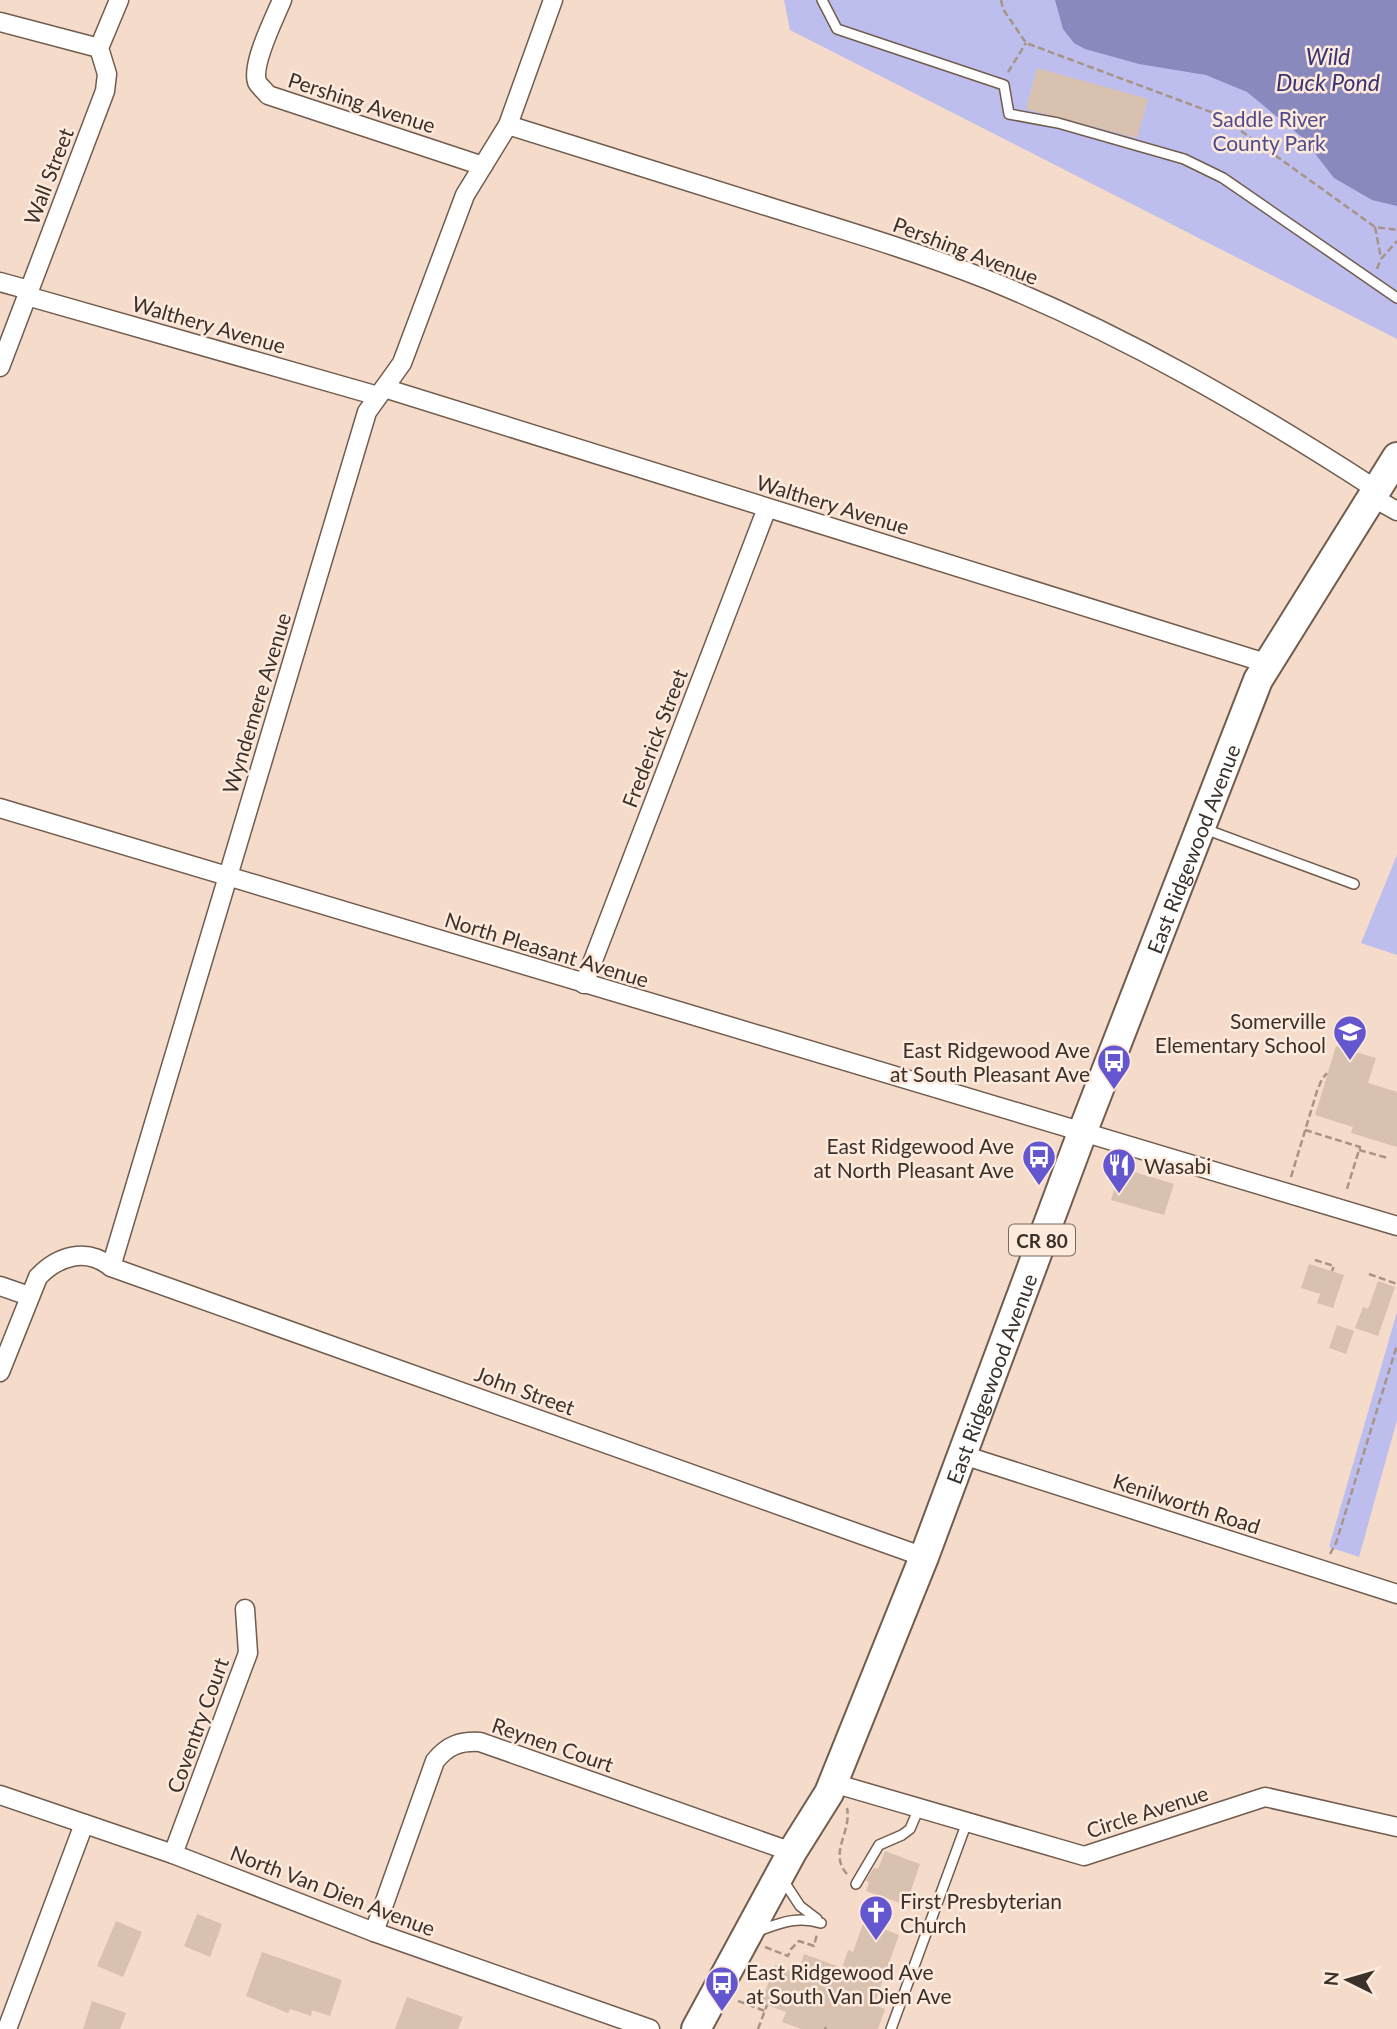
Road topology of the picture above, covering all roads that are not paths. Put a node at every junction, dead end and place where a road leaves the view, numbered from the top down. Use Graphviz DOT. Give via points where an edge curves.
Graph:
graph roads {
  1 [pos="119,0"];
  2 [pos="282,0"];
  3 [pos="553,0"];
  4 [pos="822,0"];
  5 [pos="0,22"];
  6 [pos="99,48"];
  7 [pos="508,125"];
  8 [pos="482,166"];
  9 [pos="0,282"];
  10 [pos="28,293"];
  11 [pos="1397,298"];
  12 [pos="0,366"];
  13 [pos="381,392"];
  14 [pos="1397,457"];
  15 [pos="1375,494"];
  16 [pos="767,508"];
  17 [pos="1397,511"];
  18 [pos="1269,664"];
  19 [pos="0,808"];
  20 [pos="1201,828"];
  21 [pos="228,877"];
  22 [pos="1354,884"];
  23 [pos="584,984"];
  24 [pos="1082,1133"];
  25 [pos="1397,1226"];
  26 [pos="111,1267"];
  27 [pos="0,1286"];
  28 [pos="29,1296"];
  29 [pos="0,1372"];
  30 [pos="963,1455"];
  31 [pos="924,1557"];
  32 [pos="1397,1594"];
  33 [pos="245,1609"];
  34 [pos="838,1792"];
  35 [pos="0,1795"];
  36 [pos="919,1808"];
  37 [pos="967,1822"];
  38 [pos="84,1824"];
  39 [pos="1397,1827"];
  40 [pos="173,1854"];
  41 [pos="786,1863"];
  42 [pos="856,1884"];
  43 [pos="374,1932"];
  44 [pos="753,1940"];
  45 [pos="7,2029"];
  46 [pos="650,2029"];
  47 [pos="696,2029"];
  48 [pos="891,2029"];
  1 -- 6 [label="street"];
  2 -- 8 [label="street, Pershing Avenue" via="260,57 257,83 268,95"];
  3 -- 7 [label="street, Wyndemere Avenue"];
  4 -- 11 [label="lane" via="837,29 1004,85 1009,114 1184,159 1223,178"];
  5 -- 6 [label="street"];
  6 -- 10 [label="street, Wall Street" via="107,74 105,91"];
  7 -- 8 [label="street, Wyndemere Avenue"];
  7 -- 15 [label="street, Pershing Avenue" via="896,246 987,280 1199,380 1280,428"];
  8 -- 13 [label="street, Wyndemere Avenue" via="465,195 402,363"];
  9 -- 10 [label="street, Walthery Avenue"];
  10 -- 12 [label="street, Wall Street"];
  10 -- 13 [label="street, Walthery Avenue"];
  13 -- 16 [label="street, Walthery Avenue"];
  13 -- 21 [label="street, Wyndemere Avenue" via="367,412"];
  14 -- 15 [label="main road, East Ridgewood Avenue / CR 80"];
  15 -- 17 [label="street, Pershing Avenue"];
  15 -- 18 [label="main road, East Ridgewood Avenue / CR 80"];
  16 -- 18 [label="street, Walthery Avenue"];
  16 -- 23 [label="street, Frederick Street"];
  18 -- 20 [label="main road, East Ridgewood Avenue / CR 80" via="1258,680"];
  19 -- 21 [label="street, North Pleasant Avenue"];
  20 -- 22 [label="lane"];
  20 -- 24 [label="main road, East Ridgewood Avenue / CR 80"];
  21 -- 23 [label="street, North Pleasant Avenue"];
  21 -- 26 [label="street, Wyndemere Avenue"];
  23 -- 24 [label="street, North Pleasant Avenue"];
  24 -- 25 [label="street, North Pleasant Avenue"];
  24 -- 30 [label="main road, East Ridgewood Avenue / CR 80"];
  26 -- 28 [label="street" via="93,1257 62,1258 38,1277"];
  26 -- 31 [label="street, John Street"];
  27 -- 28 [label="street"];
  28 -- 29 [label="street"];
  30 -- 31 [label="main road, East Ridgewood Avenue / CR 80"];
  30 -- 32 [label="street, Kenilworth Road"];
  31 -- 34 [label="main road, East Ridgewood Avenue / CR 80"];
  33 -- 40 [label="street, Coventry Court" via="248,1653"];
  34 -- 36 [label="street, Circle Avenue"];
  34 -- 41 [label="main road, East Ridgewood Avenue / CR 80" via="829,1793"];
  35 -- 38 [label="street, North Van Dien Avenue"];
  36 -- 37 [label="street, Circle Avenue"];
  36 -- 42 [label="lane" via="910,1829 879,1845"];
  37 -- 39 [label="street, Circle Avenue" via="1084,1856 1265,1797"];
  37 -- 48 [label="lane"];
  38 -- 40 [label="street, North Van Dien Avenue"];
  38 -- 45 [label="street"];
  40 -- 43 [label="street, North Van Dien Avenue"];
  41 -- 43 [label="street, Reynen Court" via="480,1742 466,1741 452,1745 435,1761"];
  41 -- 44 [label="main road, East Ridgewood Avenue / CR 80"];
  41 -- 44 [label="lane" via="800,1906 821,1923 795,1919"];
  43 -- 46 [label="street, North Van Dien Avenue"];
  44 -- 47 [label="main road, East Ridgewood Avenue / CR 80"];
}
